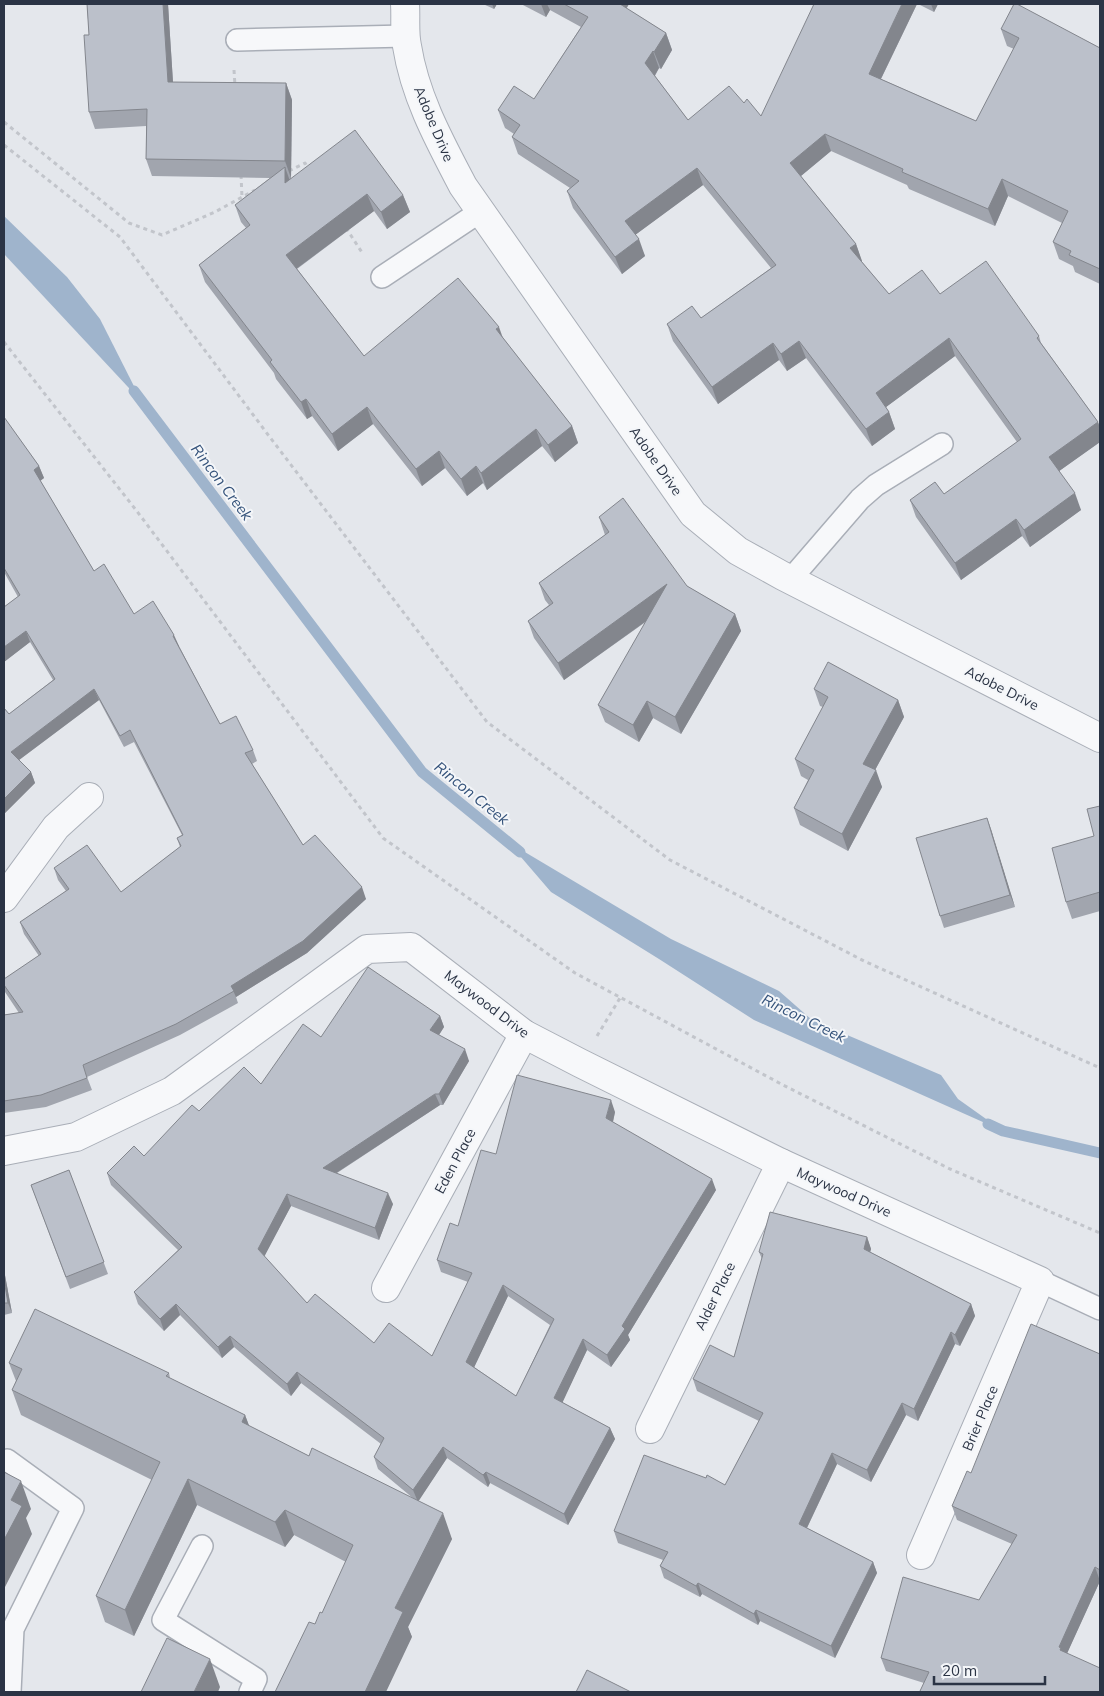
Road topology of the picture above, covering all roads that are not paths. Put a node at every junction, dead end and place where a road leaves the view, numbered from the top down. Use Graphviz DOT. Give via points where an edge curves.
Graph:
graph roads {
  1 [pos="406,4"];
  2 [pos="406,36"];
  3 [pos="237,40"];
  4 [pos="481,211"];
  5 [pos="382,277"];
  6 [pos="942,444"];
  7 [pos="790,580"];
  8 [pos="1100,738"];
  9 [pos="89,797"];
  10 [pos="4,898"];
  11 [pos="524,1034"];
  12 [pos="4,1151"];
  13 [pos="780,1163"];
  14 [pos="1040,1281"];
  15 [pos="386,1288"];
  16 [pos="1100,1309"];
  17 [pos="650,1429"];
  18 [pos="8,1460"];
  19 [pos="202,1546"];
  20 [pos="921,1555"];
  21 [pos="10,1692"];
  22 [pos="250,1692"];
  1 -- 2 [label="street, Adobe Drive"];
  2 -- 3 [label="lane"];
  2 -- 4 [label="street, Adobe Drive" via="420,99 463,186"];
  4 -- 5 [label="lane"];
  4 -- 7 [label="street, Adobe Drive" via="693,514 738,551"];
  6 -- 7 [label="lane" via="876,485 860,499"];
  7 -- 8 [label="street, Adobe Drive"];
  9 -- 10 [label="street" via="56,827"];
  11 -- 12 [label="street, Maywood Drive" via="411,947 367,949 172,1090 76,1137"];
  11 -- 13 [label="street, Maywood Drive"];
  11 -- 15 [label="street, Eden Place"];
  13 -- 14 [label="street, Maywood Drive"];
  13 -- 17 [label="street, Alder Place"];
  14 -- 16 [label="lane"];
  14 -- 20 [label="street, Brier Place"];
  18 -- 21 [label="lane" via="72,1508 13,1630"];
  19 -- 22 [label="lane" via="163,1620 256,1679"];
}
